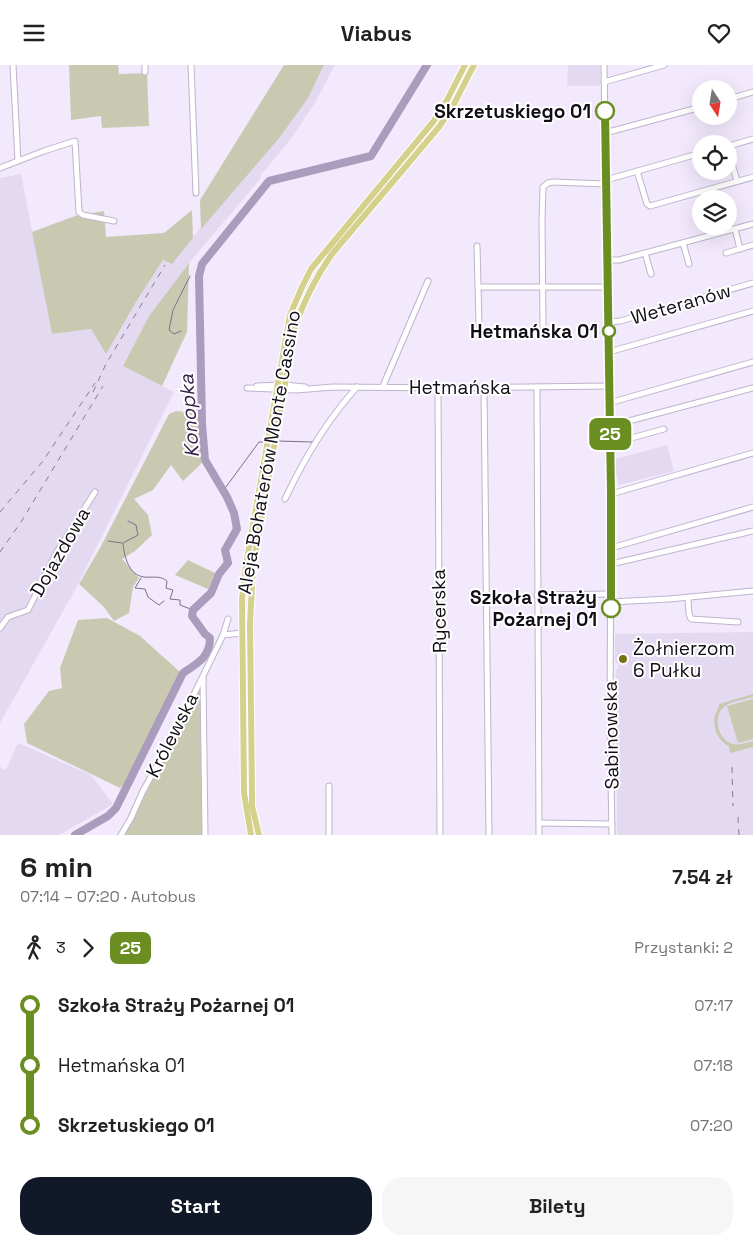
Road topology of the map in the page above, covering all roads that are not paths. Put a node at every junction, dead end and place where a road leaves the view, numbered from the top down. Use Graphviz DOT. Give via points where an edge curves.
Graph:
graph roads {
  1 [pos="13,65"];
  2 [pos="144,65"];
  3 [pos="191,65"];
  4 [pos="465,65"];
  5 [pos="474,65"];
  6 [pos="604,65"];
  7 [pos="664,65"];
  8 [pos="145,72"];
  9 [pos="604,82"];
  10 [pos="753,93"];
  11 [pos="738,97"];
  12 [pos="692,109"];
  13 [pos="605,133"];
  14 [pos="753,139"];
  15 [pos="737,144"];
  16 [pos="692,156"];
  17 [pos="18,161"];
  18 [pos="0,168"];
  19 [pos="638,171"];
  20 [pos="753,177"];
  21 [pos="737,181"];
  22 [pos="606,182"];
  23 [pos="196,193"];
  24 [pos="114,221"];
  25 [pos="753,224"];
  26 [pos="737,228"];
  27 [pos="713,235"];
  28 [pos="736,235"];
  29 [pos="683,243"];
  30 [pos="753,245"];
  31 [pos="477,246"];
  32 [pos="740,249"];
  33 [pos="645,253"];
  34 [pos="726,253"];
  35 [pos="607,260"];
  36 [pos="689,264"];
  37 [pos="651,274"];
  38 [pos="428,281"];
  39 [pos="753,283"];
  40 [pos="478,287"];
  41 [pos="543,287"];
  42 [pos="608,287"];
  43 [pos="753,311"];
  44 [pos="608,323"];
  45 [pos="479,324"];
  46 [pos="543,329"];
  47 [pos="609,352"];
  48 [pos="753,362"];
  49 [pos="609,386"];
  50 [pos="280,387"];
  51 [pos="357,387"];
  52 [pos="383,387"];
  53 [pos="438,387"];
  54 [pos="484,387"];
  55 [pos="537,387"];
  56 [pos="753,388"];
  57 [pos="609,403"];
  58 [pos="610,427"];
  59 [pos="664,429"];
  60 [pos="610,444"];
  61 [pos="753,453"];
  62 [pos="95,491"];
  63 [pos="611,494"];
  64 [pos="285,499"];
  65 [pos="753,507"];
  66 [pos="753,531"];
  67 [pos="611,548"];
  68 [pos="611,564"];
  69 [pos="753,591"];
  70 [pos="611,594"];
  71 [pos="537,595"];
  72 [pos="688,598"];
  73 [pos="611,602"];
  74 [pos="228,619"];
  75 [pos="738,622"];
  76 [pos="0,628"];
  77 [pos="242,633"];
  78 [pos="223,635"];
  79 [pos="203,674"];
  80 [pos="329,786"];
  81 [pos="539,823"];
  82 [pos="612,824"];
  83 [pos="121,835"];
  84 [pos="205,835"];
  85 [pos="250,835"];
  86 [pos="259,835"];
  87 [pos="329,835"];
  88 [pos="440,835"];
  89 [pos="488,835"];
  90 [pos="539,835"];
  91 [pos="612,835"];
  1 -- 17 [label="street"];
  2 -- 8 [label="street"];
  3 -- 23 [label="street"];
  4 -- 50 [label="main road, Aleja Bohaterów Monte Cassino" via="433,122 311,269 290,315"];
  5 -- 50 [label="main road, Aleja Bohaterów Monte Cassino" via="439,127 318,274 301,308"];
  6 -- 9 [label="street, Sabinowska"];
  7 -- 9 [label="street"];
  9 -- 13 [label="street, Sabinowska"];
  10 -- 11 [label="street"];
  12 -- 13 [label="street"];
  13 -- 22 [label="street, Sabinowska"];
  14 -- 15 [label="street"];
  16 -- 19 [label="street"];
  17 -- 18 [label="street"];
  17 -- 24 [label="street" via="75,141 79,212"];
  19 -- 21 [label="street" via="650,206"];
  19 -- 22 [label="street"];
  20 -- 21 [label="street"];
  22 -- 35 [label="street, Sabinowska"];
  22 -- 41 [label="street" via="548,183 542,190"];
  25 -- 26 [label="street"];
  27 -- 29 [label="street"];
  28 -- 32 [label="street"];
  29 -- 33 [label="street"];
  29 -- 36 [label="street"];
  30 -- 32 [label="street"];
  31 -- 40 [label="street"];
  32 -- 34 [label="street"];
  33 -- 35 [label="street"];
  33 -- 37 [label="street"];
  35 -- 42 [label="street, Sabinowska"];
  38 -- 52 [label="street"];
  39 -- 44 [label="street, Weteranów"];
  40 -- 41 [label="street"];
  40 -- 45 [label="street"];
  41 -- 42 [label="street"];
  41 -- 46 [label="street"];
  42 -- 44 [label="street, Sabinowska"];
  43 -- 47 [label="street"];
  44 -- 47 [label="street, Sabinowska"];
  47 -- 49 [label="street, Sabinowska"];
  48 -- 57 [label="street"];
  49 -- 55 [label="street, Hetmańska"];
  49 -- 57 [label="street, Sabinowska"];
  50 -- 51 [label="street, Hetmańska" via="296,390"];
  50 -- 77 [label="main road, Aleja Bohaterów Monte Cassino" via="246,565"];
  50 -- 86 [label="main road, Aleja Bohaterów Monte Cassino" via="276,441 253,566 250,600 252,806"];
  51 -- 52 [label="street, Hetmańska"];
  51 -- 64 [label="street" via="303,461"];
  52 -- 53 [label="street, Hetmańska"];
  53 -- 54 [label="street, Hetmańska"];
  53 -- 88 [label="street, Rycerska"];
  54 -- 55 [label="street, Hetmańska"];
  54 -- 89 [label="street"];
  55 -- 71 [label="street"];
  56 -- 58 [label="street"];
  57 -- 58 [label="street, Sabinowska"];
  58 -- 60 [label="street, Sabinowska"];
  59 -- 60 [label="street"];
  60 -- 63 [label="street, Sabinowska"];
  61 -- 63 [label="street"];
  62 -- 76 [label="street, Dojazdowa" via="57,552 28,610 8,617"];
  63 -- 67 [label="street, Sabinowska"];
  65 -- 67 [label="street"];
  66 -- 68 [label="street"];
  67 -- 68 [label="street, Sabinowska"];
  68 -- 70 [label="street, Sabinowska"];
  69 -- 72 [label="street"];
  70 -- 71 [label="street"];
  70 -- 73 [label="street, Sabinowska"];
  71 -- 81 [label="street"];
  72 -- 73 [label="street"];
  72 -- 75 [label="street" via="691,619"];
  73 -- 82 [label="street, Sabinowska"];
  74 -- 78 [label="street, Królewska"];
  77 -- 78 [label="street"];
  77 -- 85 [label="main road, Aleja Bohaterów Monte Cassino" via="244,793"];
  78 -- 79 [label="street, Królewska"];
  79 -- 83 [label="street, Królewska"];
  79 -- 84 [label="street"];
  80 -- 87 [label="street"];
  81 -- 82 [label="street"];
  81 -- 90 [label="street"];
  82 -- 91 [label="street, Sabinowska"];
}
